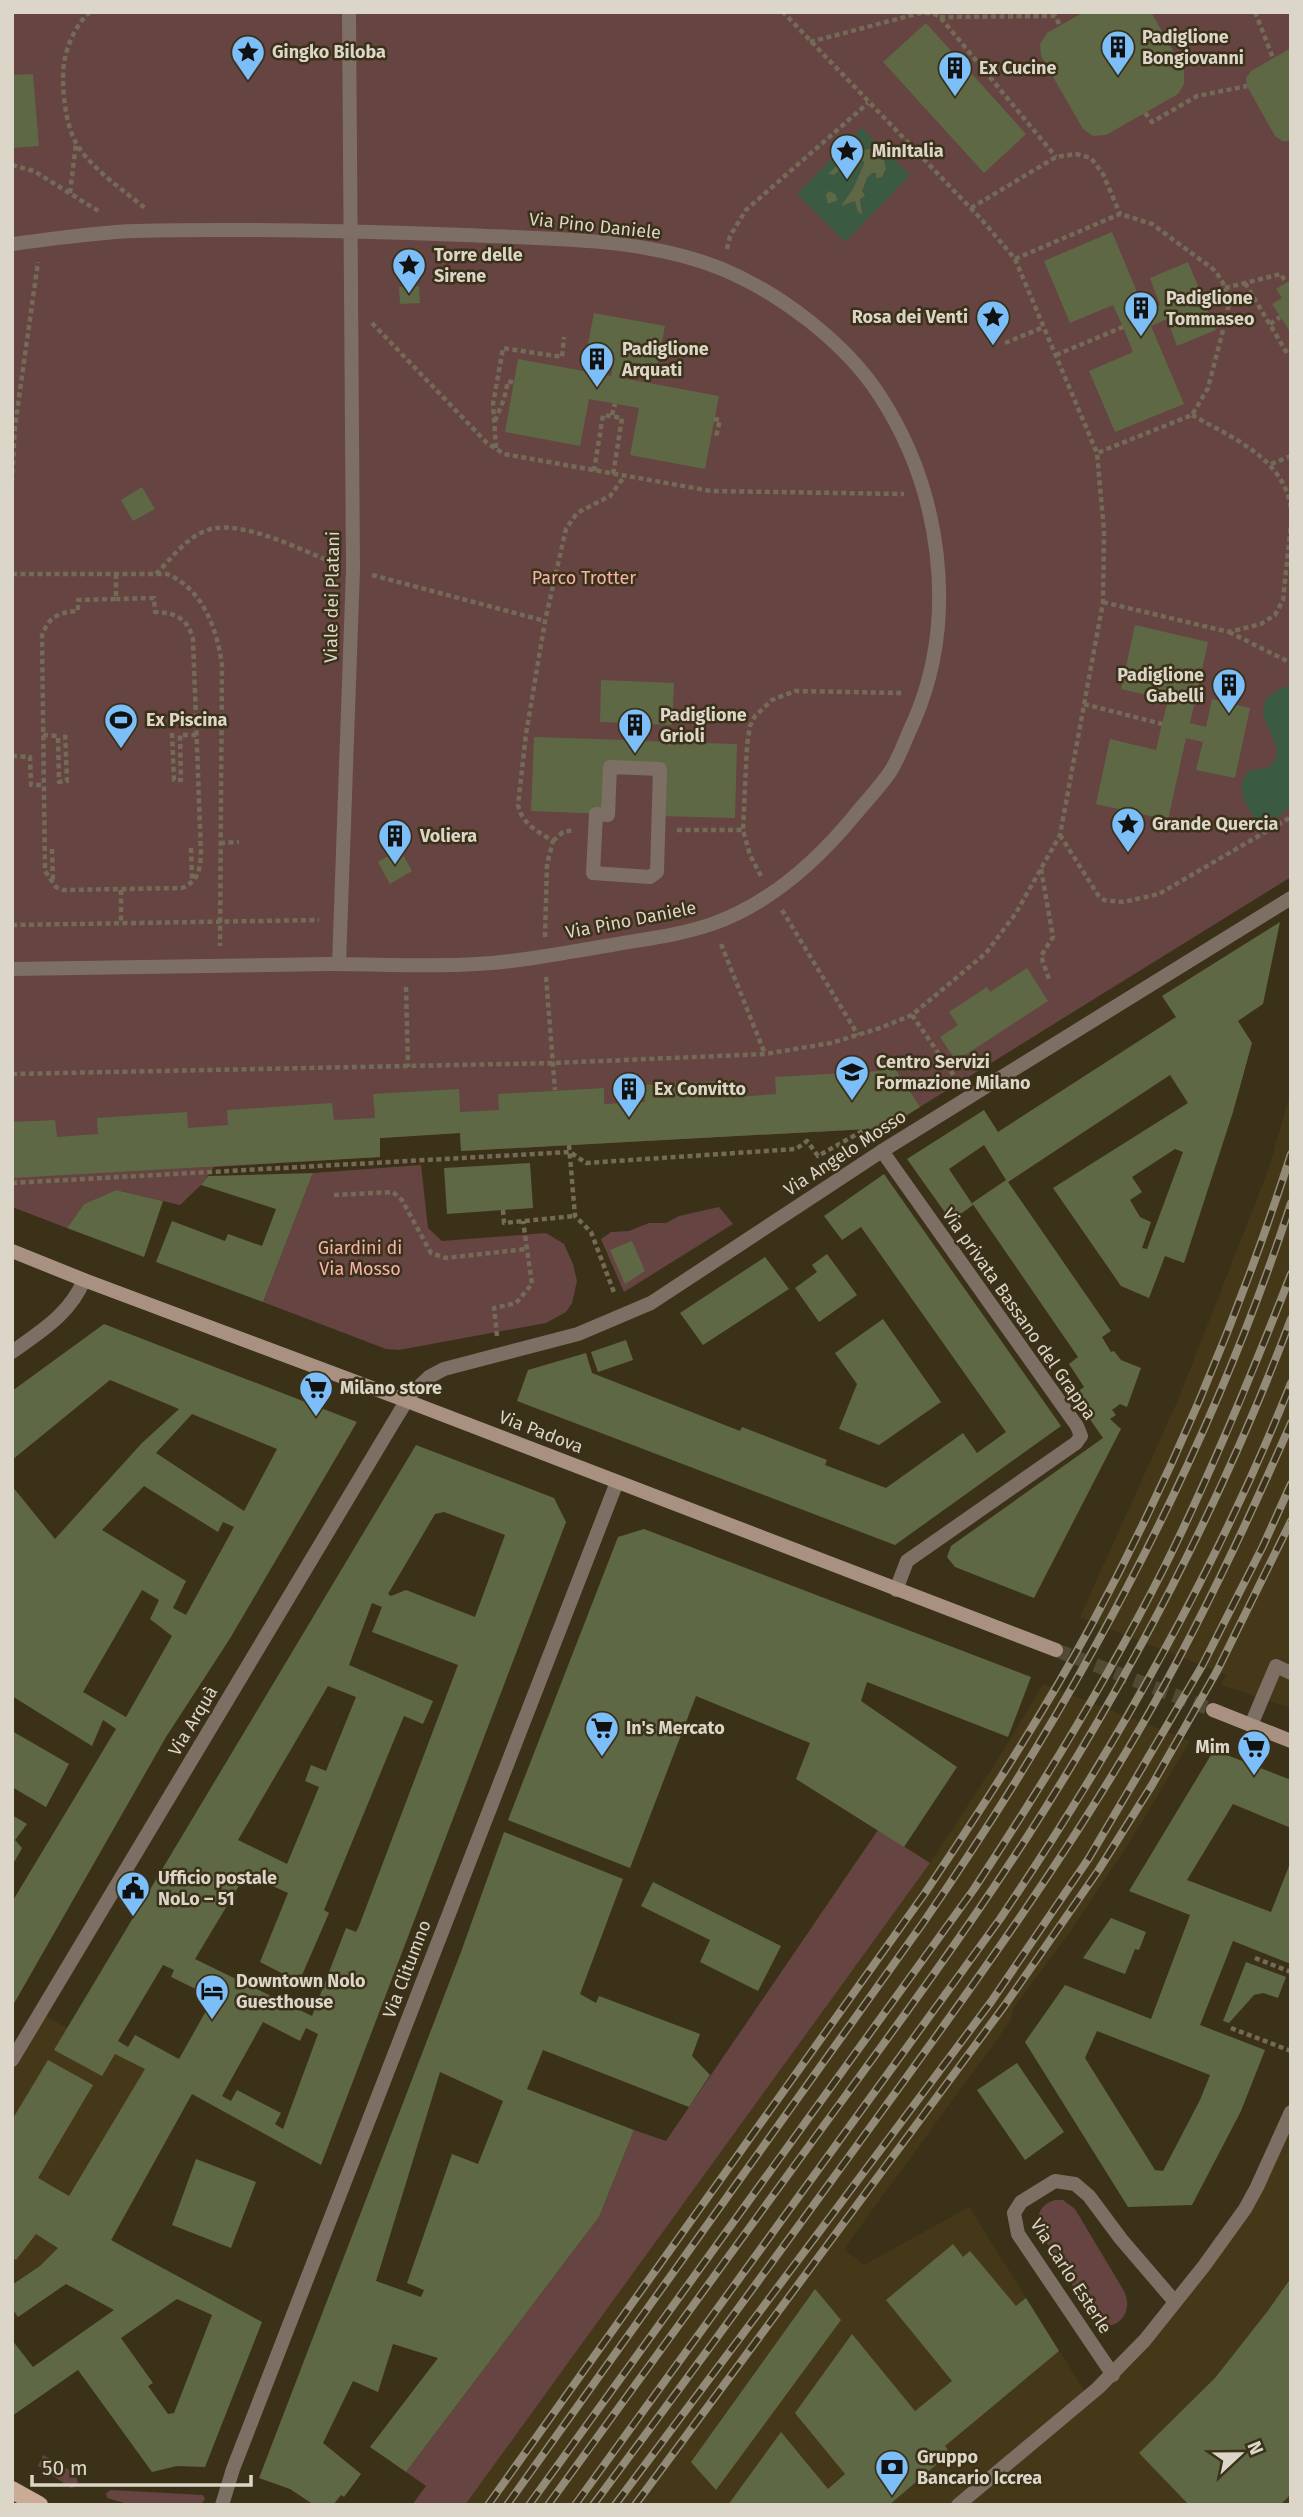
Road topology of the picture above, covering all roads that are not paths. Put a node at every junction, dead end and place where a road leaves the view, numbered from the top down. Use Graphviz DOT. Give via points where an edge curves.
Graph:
graph roads {
  1 [pos="349,12"];
  2 [pos="349,231"];
  3 [pos="12,244"];
  4 [pos="657,868"];
  5 [pos="1291,898"];
  6 [pos="339,964"];
  7 [pos="12,969"];
  8 [pos="882,1152"];
  9 [pos="12,1251"];
  10 [pos="84,1280"];
  11 [pos="12,1352"];
  12 [pos="407,1401"];
  13 [pos="617,1482"];
  14 [pos="896,1590"];
  15 [pos="1056,1650"];
  16 [pos="1291,1673"];
  17 [pos="1213,1710"];
  18 [pos="1251,1725"];
  19 [pos="1291,1741"];
  20 [pos="12,2060"];
  21 [pos="1291,2112"];
  22 [pos="1175,2302"];
  23 [pos="1113,2375"];
  24 [pos="12,2490"];
  25 [pos="39,2505"];
  26 [pos="222,2505"];
  27 [pos="958,2505"];
  1 -- 2 [label="street, Viale dei Platani"];
  2 -- 3 [label="street, Via Pino Daniele" via="132,231"];
  2 -- 6 [label="street, Viale dei Platani" via="353,570"];
  2 -- 6 [label="street, Via Pino Daniele" via="611,244 671,254 721,269 759,288 833,341 881,397 926,495 940,586 938,635 926,693 892,770 810,863 772,894 713,924 544,956 481,964"];
  4 -- 4 [label="street" via="650,877 593,873 596,814 608,815 610,767 660,769"];
  5 -- 8 [label="street, Via Angelo Mosso"];
  6 -- 7 [label="street, Via Pino Daniele"];
  8 -- 12 [label="street, Via Angelo Mosso" via="652,1303 555,1341 444,1369 420,1384"];
  8 -- 14 [label="street, Via privata Bassano del Grappa" via="1081,1436 907,1561"];
  9 -- 10 [label="street, Via Padova"];
  10 -- 11 [label="street" via="65,1312"];
  10 -- 12 [label="street, Via Padova"];
  12 -- 13 [label="street, Via Padova"];
  12 -- 20 [label="street, Via Arquà"];
  13 -- 14 [label="street, Via Padova"];
  13 -- 26 [label="street, Via Clitumno"];
  14 -- 15 [label="street, Via Padova"];
  16 -- 18 [label="street" via="1276,1666"];
  17 -- 18 [label="street"];
  18 -- 19 [label="street"];
  21 -- 22 [label="street" via="1245,2209"];
  22 -- 23 [label="street"];
  22 -- 23 [label="street, Via Carlo Esterle" via="1075,2184 1055,2181 1016,2208 1018,2234"];
  23 -- 27 [label="street"];
  24 -- 25 [label="main road"];
}
